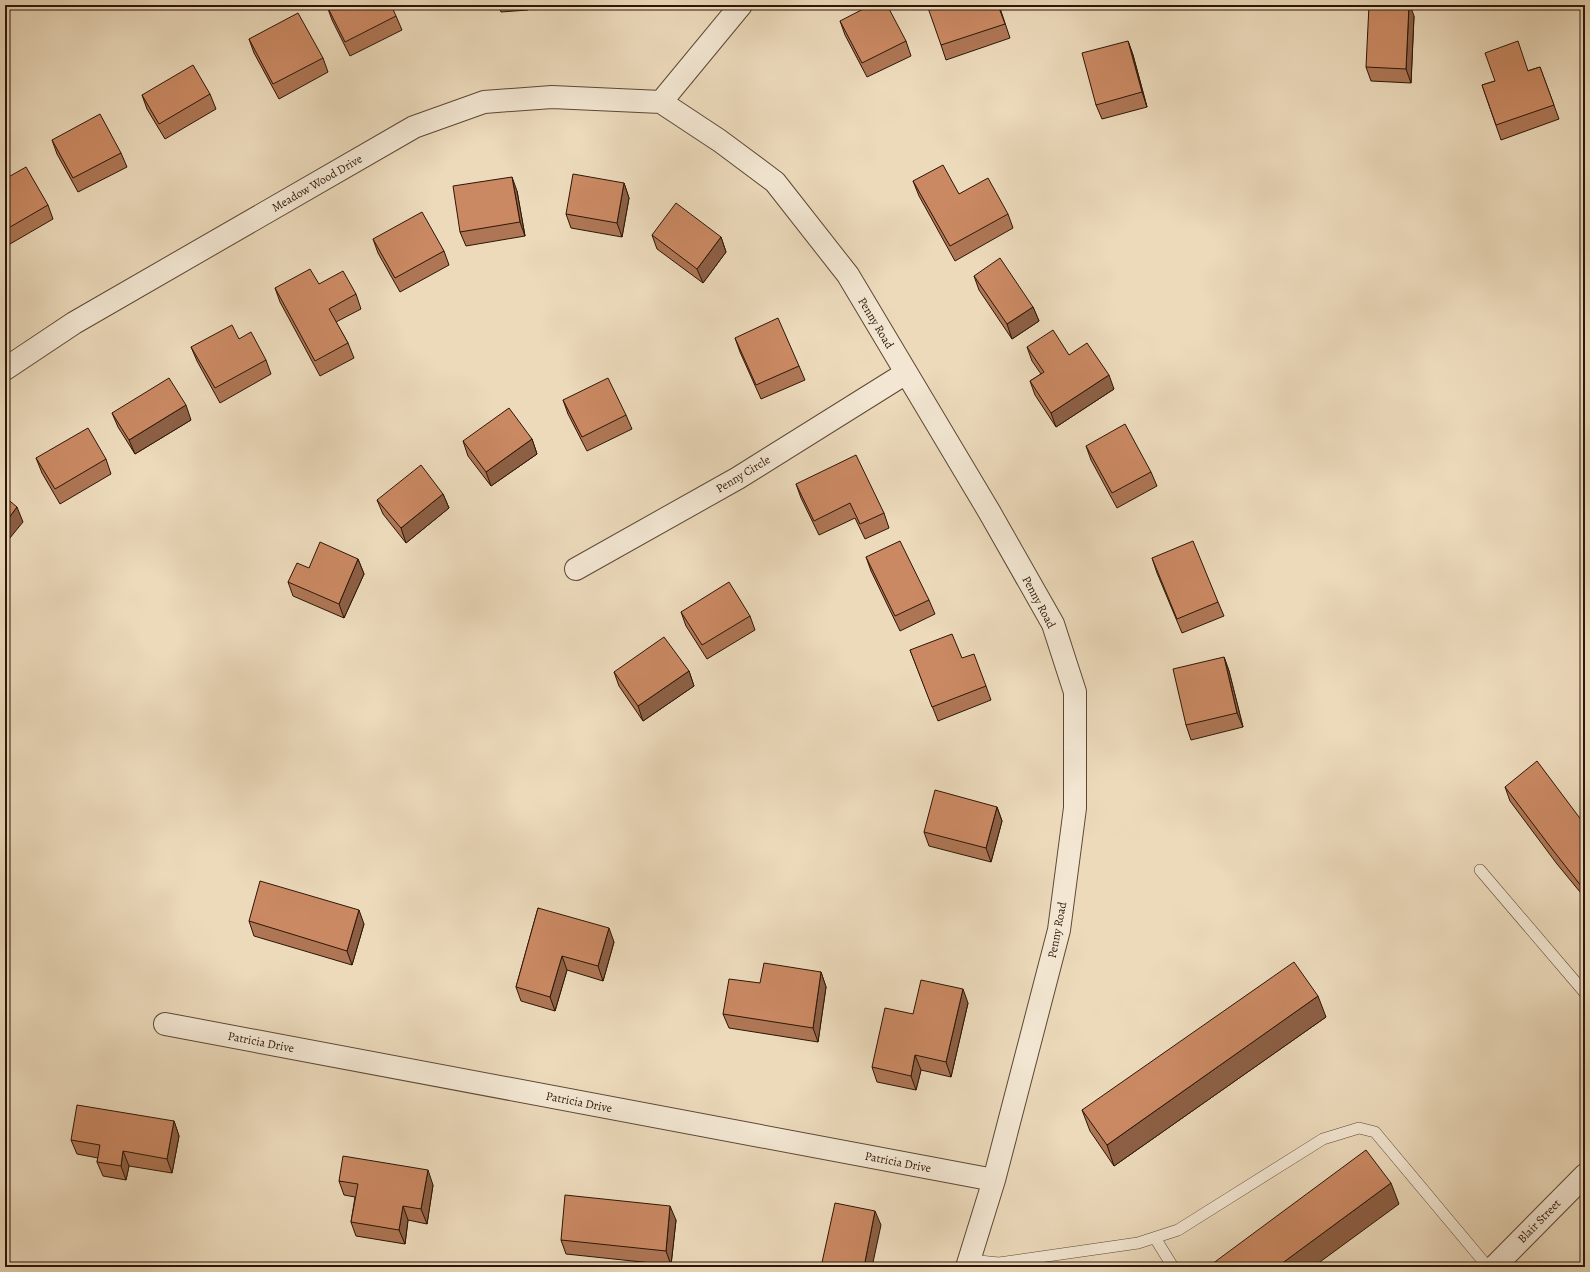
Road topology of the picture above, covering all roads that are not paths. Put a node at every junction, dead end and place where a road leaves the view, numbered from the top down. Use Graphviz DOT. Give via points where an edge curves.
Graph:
graph roads {
  1 [pos="741,5"];
  2 [pos="661,102"];
  3 [pos="5,369"];
  4 [pos="906,372"];
  5 [pos="576,569"];
  6 [pos="1480,870"];
  7 [pos="1585,993"];
  8 [pos="165,1024"];
  9 [pos="1585,1175"];
  10 [pos="994,1180"];
  11 [pos="1155,1238"];
  12 [pos="968,1263"];
  13 [pos="1173,1267"];
  14 [pos="1488,1267"];
  15 [pos="1494,1267"];
  1 -- 2 [label="street"];
  2 -- 3 [label="street, Meadow Wood Drive" via="552,97 484,102 414,127 74,323"];
  2 -- 4 [label="street, Penny Road" via="775,182 848,275"];
  4 -- 5 [label="street, Penny Circle" via="738,478"];
  4 -- 10 [label="street, Penny Road" via="1053,624 1075,692 1075,808 1059,930"];
  6 -- 7 [label="lane"];
  8 -- 10 [label="street, Patricia Drive"];
  9 -- 15 [label="street, Blair Street"];
  10 -- 12 [label="street, Penny Road"];
  11 -- 12 [label="lane" via="1138,1243 999,1263"];
  11 -- 13 [label="lane"];
  11 -- 14 [label="lane" via="1178,1230 1323,1139 1359,1128 1375,1132"];
}
